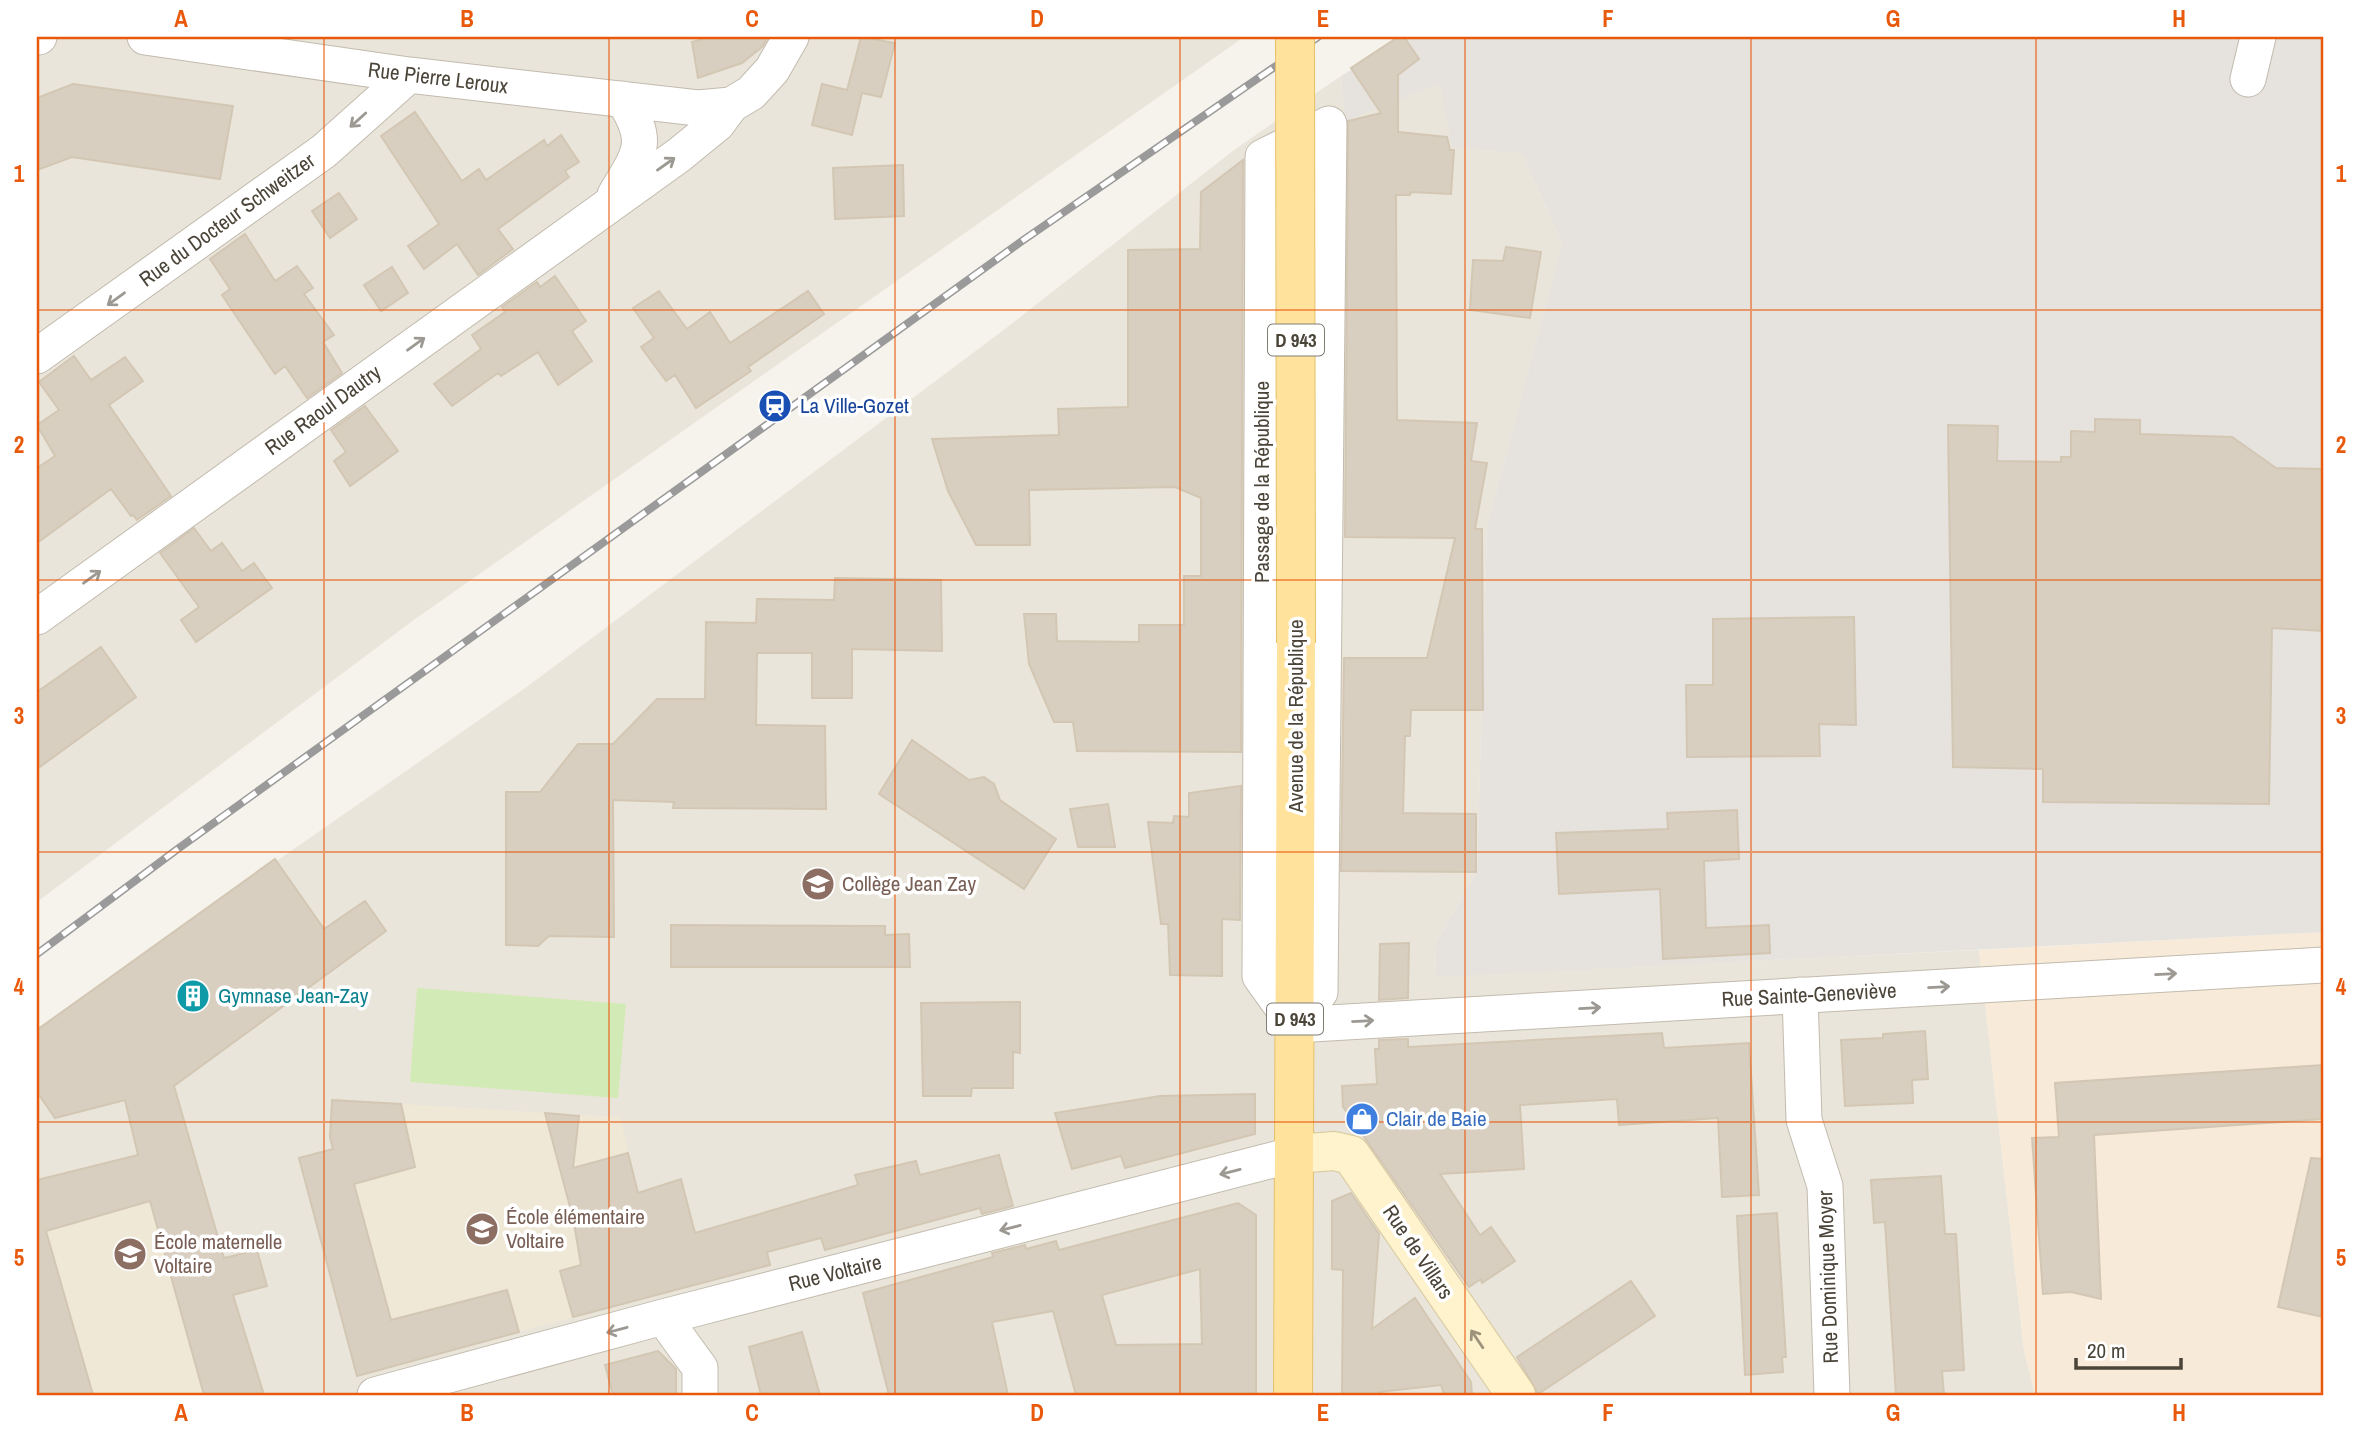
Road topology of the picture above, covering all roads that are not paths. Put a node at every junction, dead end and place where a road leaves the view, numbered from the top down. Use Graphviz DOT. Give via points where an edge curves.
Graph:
graph roads {
  1 [pos="145,37"];
  2 [pos="791,37"];
  3 [pos="1296,37"];
  4 [pos="2258,37"];
  5 [pos="409,75"];
  6 [pos="2248,79"];
  7 [pos="623,99"];
  8 [pos="731,105"];
  9 [pos="610,204"];
  10 [pos="37,356"];
  11 [pos="37,617"];
  12 [pos="2323,965"];
  13 [pos="1800,995"];
  14 [pos="1295,1025"];
  15 [pos="1296,1154"];
  16 [pos="663,1317"];
  17 [pos="375,1395"];
  18 [pos="700,1395"];
  19 [pos="1293,1395"];
  20 [pos="1516,1395"];
  21 [pos="1832,1395"];
  1 -- 5 [label="street, Rue Pierre Leroux"];
  2 -- 8 [label="street, Rue Raoul Dautry" via="772,70 751,93"];
  3 -- 14 [label="main road, Avenue de la République / D 943, bridge"];
  4 -- 6 [label="street"];
  5 -- 7 [label="street, Rue Pierre Leroux"];
  5 -- 10 [label="street, Rue du Docteur Schweitzer, one-way" via="324,150"];
  7 -- 8 [label="street, Rue Pierre Leroux" via="698,108"];
  7 -- 9 [label="street" via="639,123 640,146"];
  9 -- 8 [label="street, Rue Raoul Dautry, one-way" via="717,124"];
  11 -- 9 [label="street, Rue Raoul Dautry, one-way"];
  13 -- 12 [label="street, Rue Sainte-Geneviève, one-way"];
  14 -- 13 [label="street, Rue Sainte-Geneviève, one-way"];
  13 -- 21 [label="street, Rue Dominique Moyer" via="1804,1120 1825,1186"];
  14 -- 14 [label="street, Passage de la République" via="1320,992 1329,124 1263,157 1260,976"];
  14 -- 15 [label="main road, Avenue de la République / D 943"];
  15 -- 16 [label="street, Rue Voltaire, one-way"];
  15 -- 19 [label="main road, Avenue de la République / D 943"];
  20 -- 15 [label="main road, Rue de Villars, one-way" via="1351,1155 1334,1151"];
  16 -- 17 [label="street, Rue Voltaire, one-way"];
  16 -- 18 [label="street" via="700,1368"];
}
